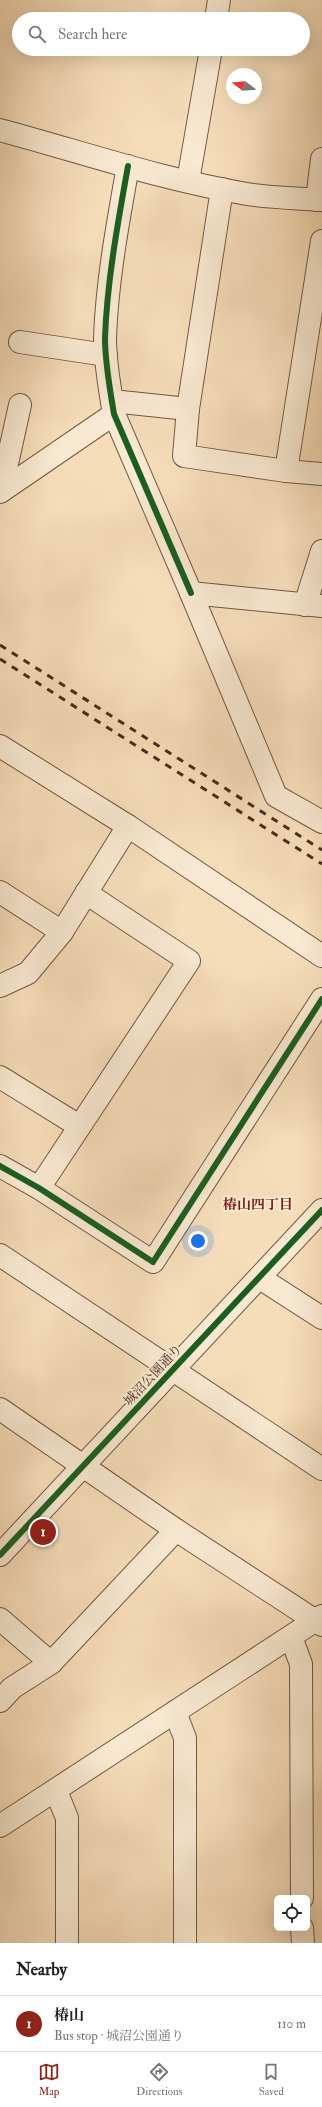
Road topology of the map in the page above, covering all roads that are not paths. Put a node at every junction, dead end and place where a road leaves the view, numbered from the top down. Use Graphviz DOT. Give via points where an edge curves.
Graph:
graph roads {
  1 [pos="219,0"];
  2 [pos="217,12"];
  3 [pos="210,56"];
  4 [pos="0,130"];
  5 [pos="322,159"];
  6 [pos="128,166"];
  7 [pos="188,181"];
  8 [pos="222,189"];
  9 [pos="320,200"];
  10 [pos="322,241"];
  11 [pos="20,342"];
  12 [pos="106,355"];
  13 [pos="20,405"];
  14 [pos="113,407"];
  15 [pos="188,409"];
  16 [pos="286,471"];
  17 [pos="322,474"];
  18 [pos="0,491"];
  19 [pos="322,551"];
  20 [pos="192,593"];
  21 [pos="313,605"];
  22 [pos="0,746"];
  23 [pos="322,822"];
  24 [pos="128,826"];
  25 [pos="0,892"];
  26 [pos="86,893"];
  27 [pos="62,932"];
  28 [pos="322,956"];
  29 [pos="0,986"];
  30 [pos="322,999"];
  31 [pos="0,1077"];
  32 [pos="79,1126"];
  33 [pos="0,1166"];
  34 [pos="39,1188"];
  35 [pos="321,1211"];
  36 [pos="0,1255"];
  37 [pos="260,1278"];
  38 [pos="322,1318"];
  39 [pos="172,1370"];
  40 [pos="0,1409"];
  41 [pos="84,1466"];
  42 [pos="322,1469"];
  43 [pos="176,1530"];
  44 [pos="0,1554"];
  45 [pos="0,1619"];
  46 [pos="320,1620"];
  47 [pos="292,1637"];
  48 [pos="51,1663"];
  49 [pos="0,1701"];
  50 [pos="175,1712"];
  51 [pos="56,1791"];
  52 [pos="2,1821"];
  53 [pos="302,1895"];
  54 [pos="302,1931"];
  55 [pos="67,1943"];
  56 [pos="185,1943"];
  57 [pos="302,1943"];
  1 -- 2 [label="street"];
  3 -- 7 [label="street"];
  4 -- 6 [label="street"];
  5 -- 9 [label="street"];
  6 -- 7 [label="street"];
  6 -- 12 [label="street" via="110,282"];
  7 -- 8 [label="street"];
  8 -- 9 [label="street" via="271,197"];
  8 -- 15 [label="street"];
  10 -- 16 [label="street"];
  11 -- 12 [label="street"];
  12 -- 14 [label="street"];
  13 -- 18 [label="street"];
  14 -- 15 [label="street"];
  14 -- 18 [label="street"];
  14 -- 20 [label="street"];
  15 -- 16 [label="street" via="184,456"];
  16 -- 17 [label="street"];
  19 -- 21 [label="street"];
  20 -- 21 [label="street"];
  20 -- 23 [label="street" via="276,796"];
  22 -- 24 [label="street"];
  24 -- 26 [label="street"];
  24 -- 28 [label="street"];
  25 -- 27 [label="street"];
  26 -- 27 [label="street"];
  26 -- 32 [label="street" via="189,961"];
  27 -- 29 [label="street" via="28,972"];
  30 -- 34 [label="street" via="153,1262"];
  31 -- 32 [label="street"];
  32 -- 34 [label="street"];
  33 -- 34 [label="street"];
  35 -- 37 [label="street, 城沼公園通り"];
  36 -- 39 [label="street"];
  37 -- 38 [label="street"];
  37 -- 39 [label="street, 城沼公園通り"];
  39 -- 41 [label="street, 城沼公園通り"];
  39 -- 42 [label="street"];
  40 -- 41 [label="street"];
  41 -- 43 [label="street"];
  41 -- 44 [label="street, 城沼公園通り"];
  43 -- 46 [label="street"];
  43 -- 48 [label="street"];
  45 -- 48 [label="street"];
  46 -- 47 [label="street"];
  47 -- 50 [label="street"];
  47 -- 53 [label="street" via="301,1664"];
  48 -- 49 [label="street" via="12,1688"];
  50 -- 51 [label="street"];
  50 -- 56 [label="street" via="185,1738"];
  51 -- 52 [label="street"];
  51 -- 55 [label="street" via="67,1818"];
  54 -- 57 [label="street"];
}
